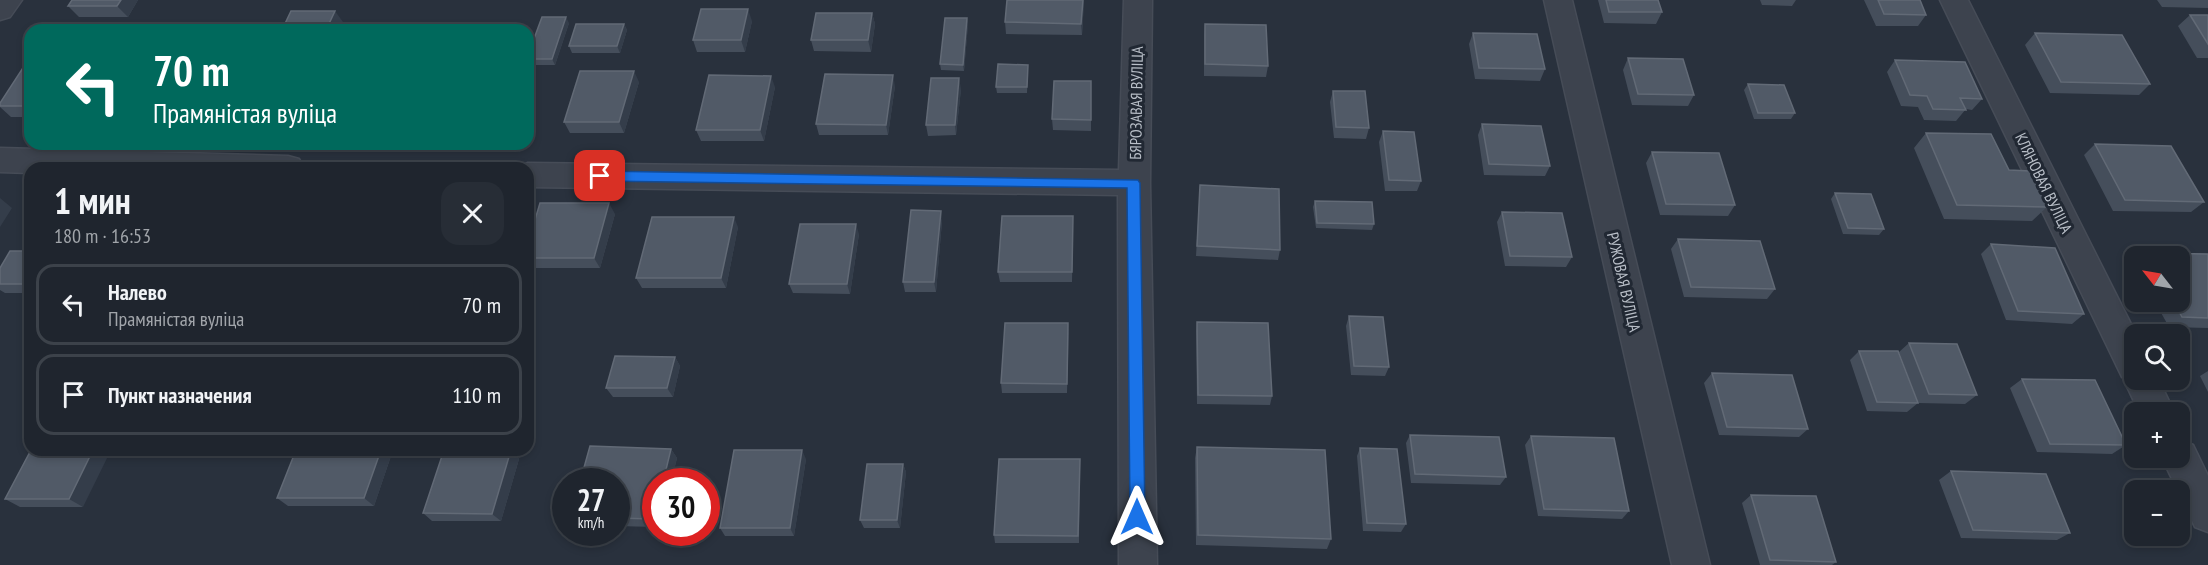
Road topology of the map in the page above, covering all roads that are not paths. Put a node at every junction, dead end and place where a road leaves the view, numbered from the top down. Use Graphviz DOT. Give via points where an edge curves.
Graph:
graph roads {
  1 [pos="8,0"];
  2 [pos="1138,0"];
  3 [pos="1558,0"];
  4 [pos="1954,0"];
  5 [pos="0,10"];
  6 [pos="0,160"];
  7 [pos="72,162"];
  8 [pos="534,175"];
  9 [pos="1134,183"];
  10 [pos="2124,346"];
  11 [pos="2185,468"];
  12 [pos="2208,515"];
  13 [pos="1138,565"];
  14 [pos="1690,565"];
  1 -- 5 [label="street"];
  2 -- 9 [label="street, БЯРОЗАВАЯ ВУЛІЦА"];
  3 -- 14 [label="street, РУЖОВАЯ ВУЛІЦА"];
  4 -- 10 [label="street, КЛЯНОВАЯ ВУЛІЦА"];
  6 -- 7 [label="street"];
  8 -- 9 [label="street"];
  9 -- 13 [label="street, БЯРОЗАВАЯ ВУЛІЦА"];
  11 -- 12 [label="street"];
}
